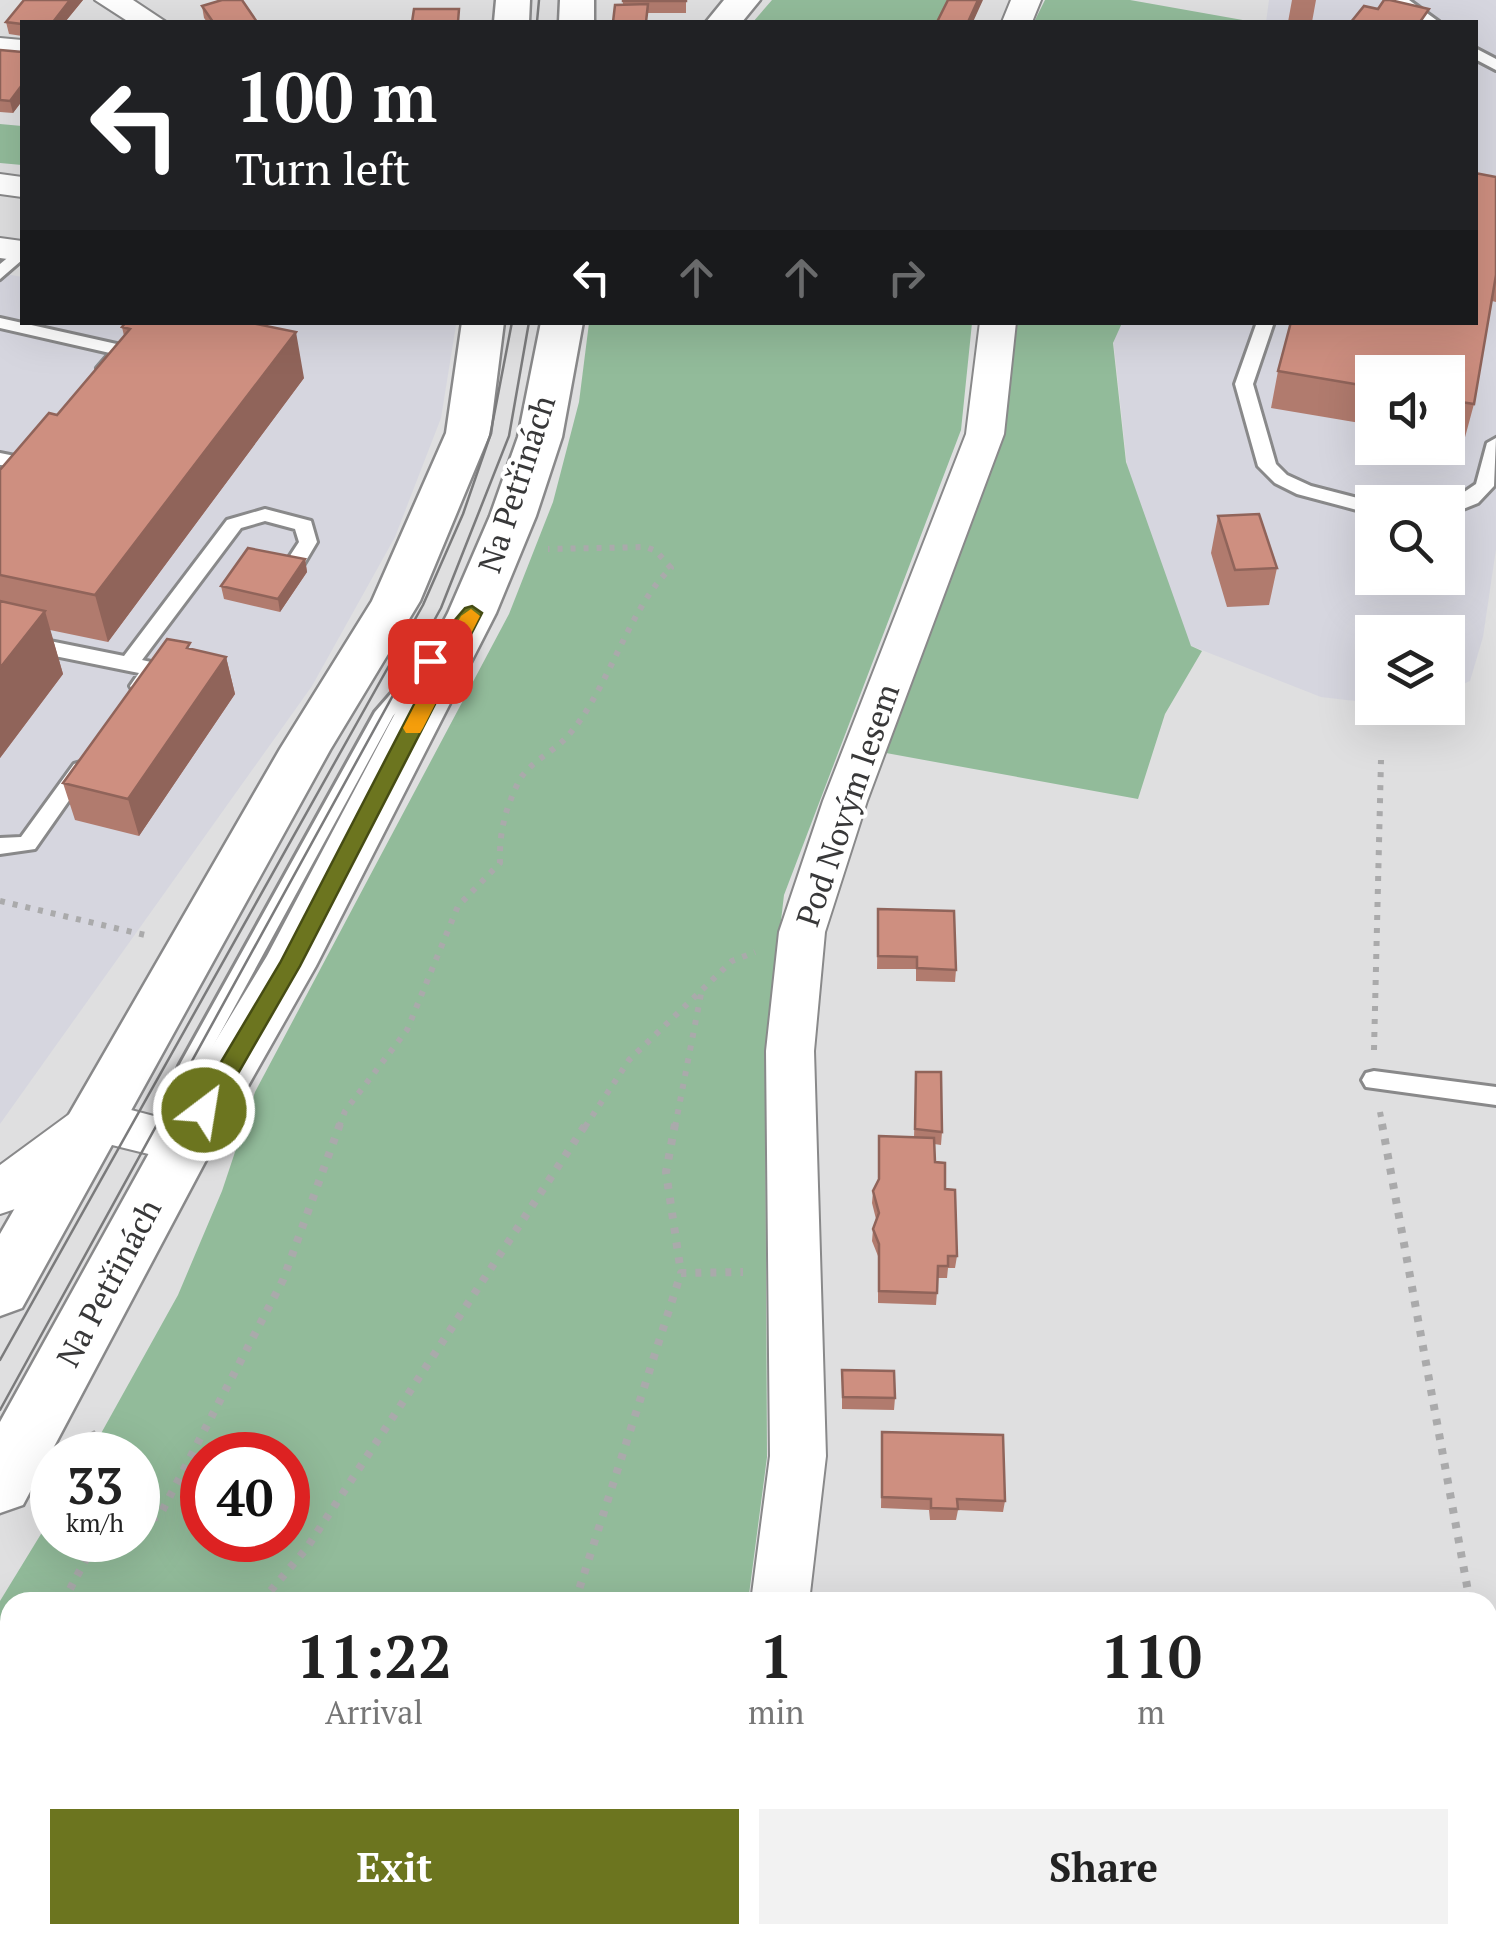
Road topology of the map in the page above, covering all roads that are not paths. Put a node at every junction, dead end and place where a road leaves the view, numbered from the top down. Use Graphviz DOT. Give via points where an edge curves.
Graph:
graph roads {
  1 [pos="110,0"];
  2 [pos="743,0"];
  3 [pos="1402,8"];
  4 [pos="147,20"];
  5 [pos="725,20"];
  6 [pos="1428,20"];
  7 [pos="20,253"];
  8 [pos="0,274"];
  9 [pos="0,324"];
  10 [pos="483,325"];
  11 [pos="561,325"];
  12 [pos="998,325"];
  13 [pos="1265,325"];
  14 [pos="97,379"];
  15 [pos="48,435"];
  16 [pos="1496,443"];
  17 [pos="0,459"];
  18 [pos="1465,503"];
  19 [pos="1355,504"];
  20 [pos="294,565"];
  21 [pos="0,638"];
  22 [pos="129,664"];
  23 [pos="130,701"];
  24 [pos="96,748"];
  25 [pos="0,846"];
  26 [pos="1374,1080"];
  27 [pos="1496,1096"];
  28 [pos="97,1121"];
  29 [pos="185,1143"];
  30 [pos="0,1193"];
  31 [pos="0,1290"];
  32 [pos="0,1484"];
  33 [pos="781,1592"];
  1 -- 4 [label="street"];
  2 -- 5 [label="street"];
  3 -- 6 [label="lane"];
  7 -- 8 [label="lane"];
  9 -- 14 [label="lane" via="121,350"];
  10 -- 28 [label="street, Na Petřinách" via="468,433 396,601"];
  11 -- 29 [label="street, Na Petřinách" via="540,437 472,613 289,966"];
  12 -- 33 [label="street, Pod Novým lesem" via="985,434 802,932 790,1051 798,1456"];
  13 -- 19 [label="lane" via="1244,384 1268,466 1304,490"];
  15 -- 17 [label="lane" via="24,463"];
  16 -- 18 [label="lane" via="1489,482"];
  20 -- 22 [label="lane" via="308,542 304,525 266,514 234,524"];
  21 -- 22 [label="lane"];
  22 -- 23 [label="lane" via="152,669"];
  24 -- 25 [label="lane" via="27,844"];
  26 -- 27 [label="lane"];
  28 -- 29 [label="street"];
  28 -- 30 [label="street"];
  28 -- 31 [label="street, Na Petřinách"];
  29 -- 32 [label="street, Na Petřinách"];
}
